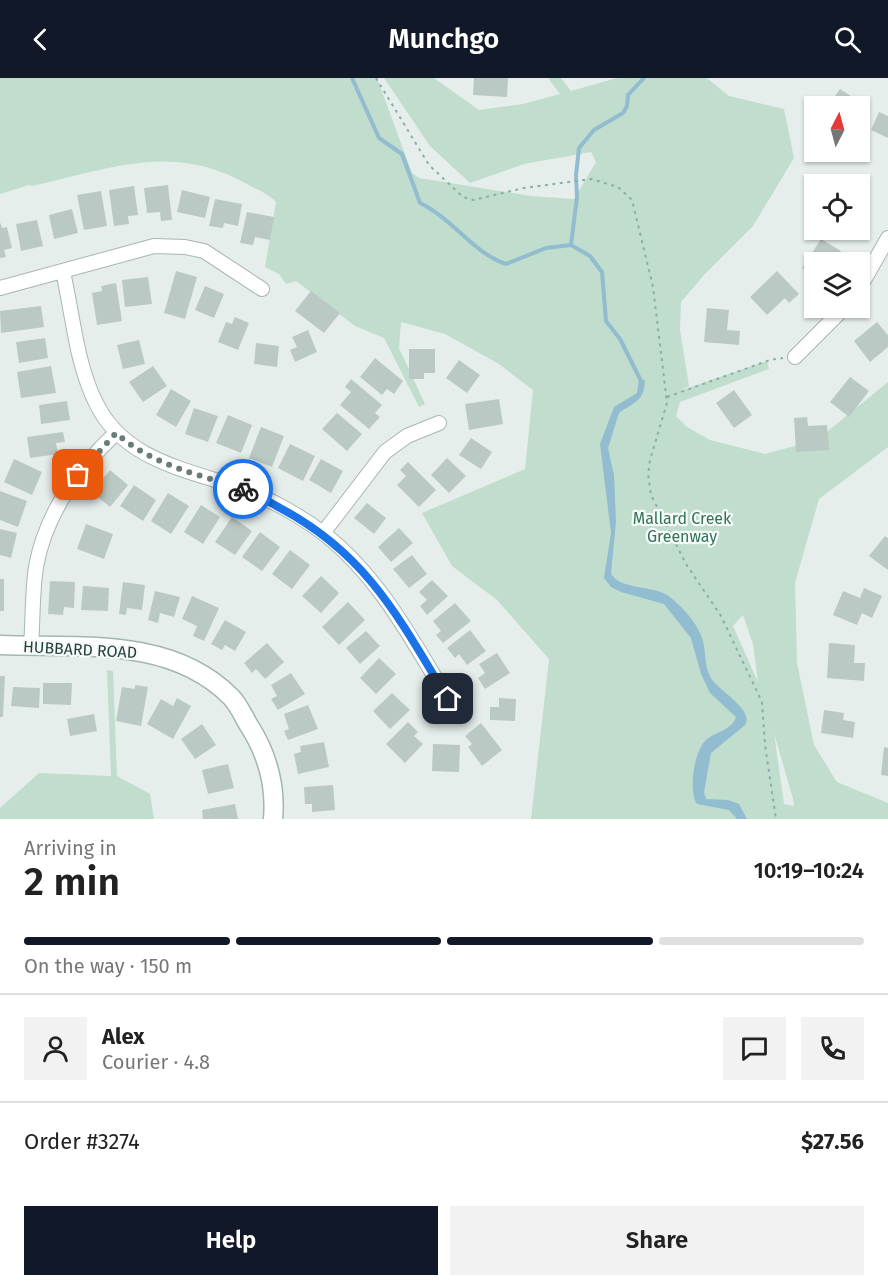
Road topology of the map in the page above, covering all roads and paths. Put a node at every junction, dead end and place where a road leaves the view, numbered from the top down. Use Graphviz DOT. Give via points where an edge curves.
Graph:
graph roads {
  1 [pos="376,78"];
  2 [pos="888,238"];
  3 [pos="870,270"];
  4 [pos="63,272"];
  5 [pos="0,288"];
  6 [pos="262,289"];
  7 [pos="834,318"];
  8 [pos="795,357"];
  9 [pos="667,397"];
  10 [pos="440,423"];
  11 [pos="116,433"];
  12 [pos="323,533"];
  13 [pos="0,645"];
  14 [pos="31,646"];
  15 [pos="448,699"];
  16 [pos="273,819"];
  17 [pos="776,819"];
  1 -- 9 [label="path" via="429,165 463,197 473,200 591,179 618,187 632,200 653,287"];
  2 -- 3 [label="street"];
  4 -- 5 [label="street"];
  4 -- 6 [label="street" via="154,246 185,247 204,251"];
  4 -- 11 [label="street" via="85,375 96,404"];
  7 -- 8 [label="street"];
  8 -- 9 [label="path" via="770,360"];
  9 -- 17 [label="path" via="650,460 651,495 686,564 721,616 762,702"];
  10 -- 12 [label="street" via="407,436 385,452"];
  11 -- 12 [label="street" via="161,463 250,492"];
  11 -- 14 [label="street" via="78,475 51,520 36,567"];
  12 -- 15 [label="street" via="390,603"];
  13 -- 14 [label="main road, HUBBARD ROAD"];
  14 -- 16 [label="main road, HUBBARD ROAD" via="142,651 189,667 208,679 232,698 253,732 271,776 275,795"];
}
